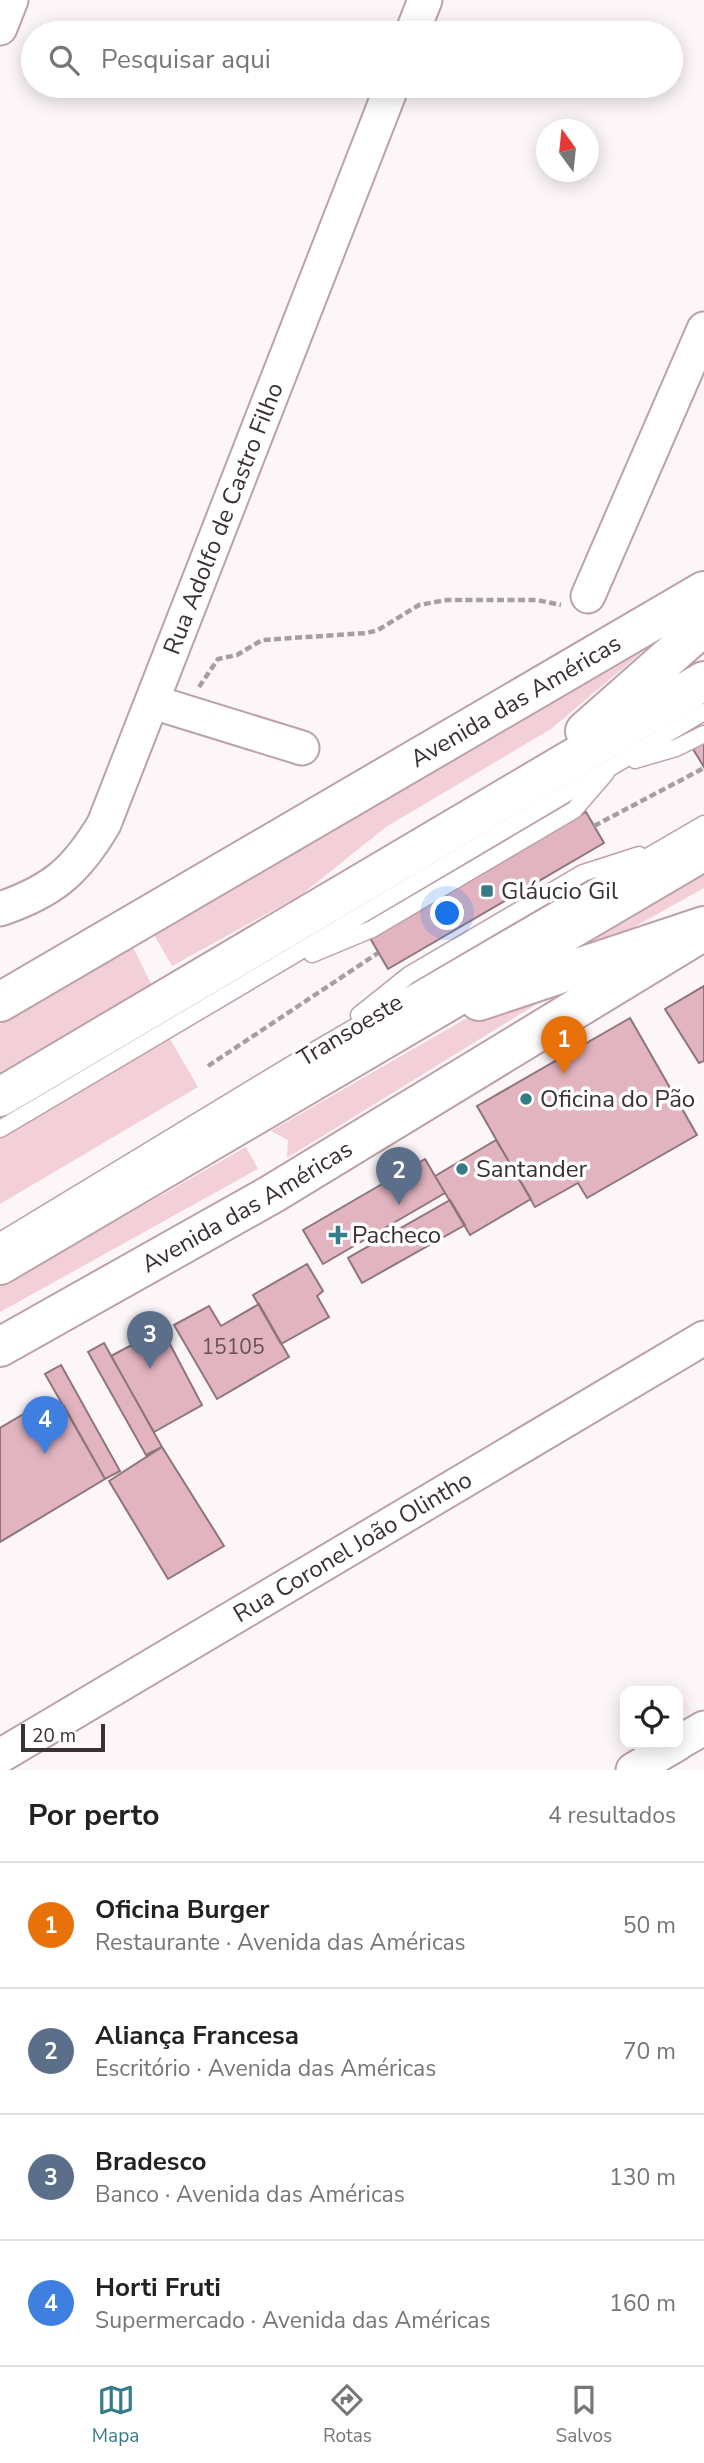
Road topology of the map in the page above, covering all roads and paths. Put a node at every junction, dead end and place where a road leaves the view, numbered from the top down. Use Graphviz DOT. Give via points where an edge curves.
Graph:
graph roads {
  1 [pos="11,0"];
  2 [pos="425,0"];
  3 [pos="417,21"];
  4 [pos="0,28"];
  5 [pos="387,98"];
  6 [pos="704,329"];
  7 [pos="696,373"];
  8 [pos="704,591"];
  9 [pos="588,596"];
  10 [pos="704,626"];
  11 [pos="704,681"];
  12 [pos="168,706"];
  13 [pos="704,712"];
  14 [pos="704,734"];
  15 [pos="302,747"];
  16 [pos="611,767"];
  17 [pos="704,768"];
  18 [pos="523,786"];
  19 [pos="704,811"];
  20 [pos="704,824"];
  21 [pos="594,826"];
  22 [pos="704,851"];
  23 [pos="655,852"];
  24 [pos="0,909"];
  25 [pos="704,928"];
  26 [pos="378,953"];
  27 [pos="0,1002"];
  28 [pos="404,1026"];
  29 [pos="208,1066"];
  30 [pos="0,1097"];
  31 [pos="0,1129"];
  32 [pos="0,1241"];
  33 [pos="0,1265"];
  34 [pos="704,1338"];
  35 [pos="0,1347"];
  36 [pos="704,1728"];
  37 [pos="683,1741"];
  38 [pos="669,1749"];
  39 [pos="0,1756"];
  40 [pos="633,1770"];
  1 -- 4 [label="street"];
  2 -- 3 [label="street"];
  5 -- 12 [label="street, Rua Adolfo de Castro Filho"];
  6 -- 7 [label="street"];
  7 -- 9 [label="street"];
  8 -- 27 [label="main road, Avenida das Américas"];
  9 -- 12 [label="path" via="571,605 537,600 447,600 419,605 368,633 261,640 237,655 218,659"];
  10 -- 18 [label="main road"];
  11 -- 18 [label="main road"];
  12 -- 15 [label="street"];
  12 -- 24 [label="street, Rua Adolfo de Castro Filho" via="82,860 48,888"];
  13 -- 16 [label="lane"];
  14 -- 16 [label="lane" via="676,748"];
  16 -- 31 [label="lane"];
  17 -- 21 [label="path"];
  18 -- 30 [label="main road"];
  19 -- 23 [label="lane"];
  20 -- 23 [label="lane"];
  22 -- 28 [label="main road"];
  23 -- 32 [label="lane, Transoeste" via="583,873 409,975 317,1049"];
  25 -- 28 [label="main road"];
  25 -- 35 [label="main road, Avenida das Américas" via="272,1194"];
  26 -- 29 [label="path"];
  28 -- 33 [label="main road"];
  34 -- 39 [label="street, Rua Coronel João Olintho"];
  36 -- 37 [label="street"];
  38 -- 40 [label="street"];
}
